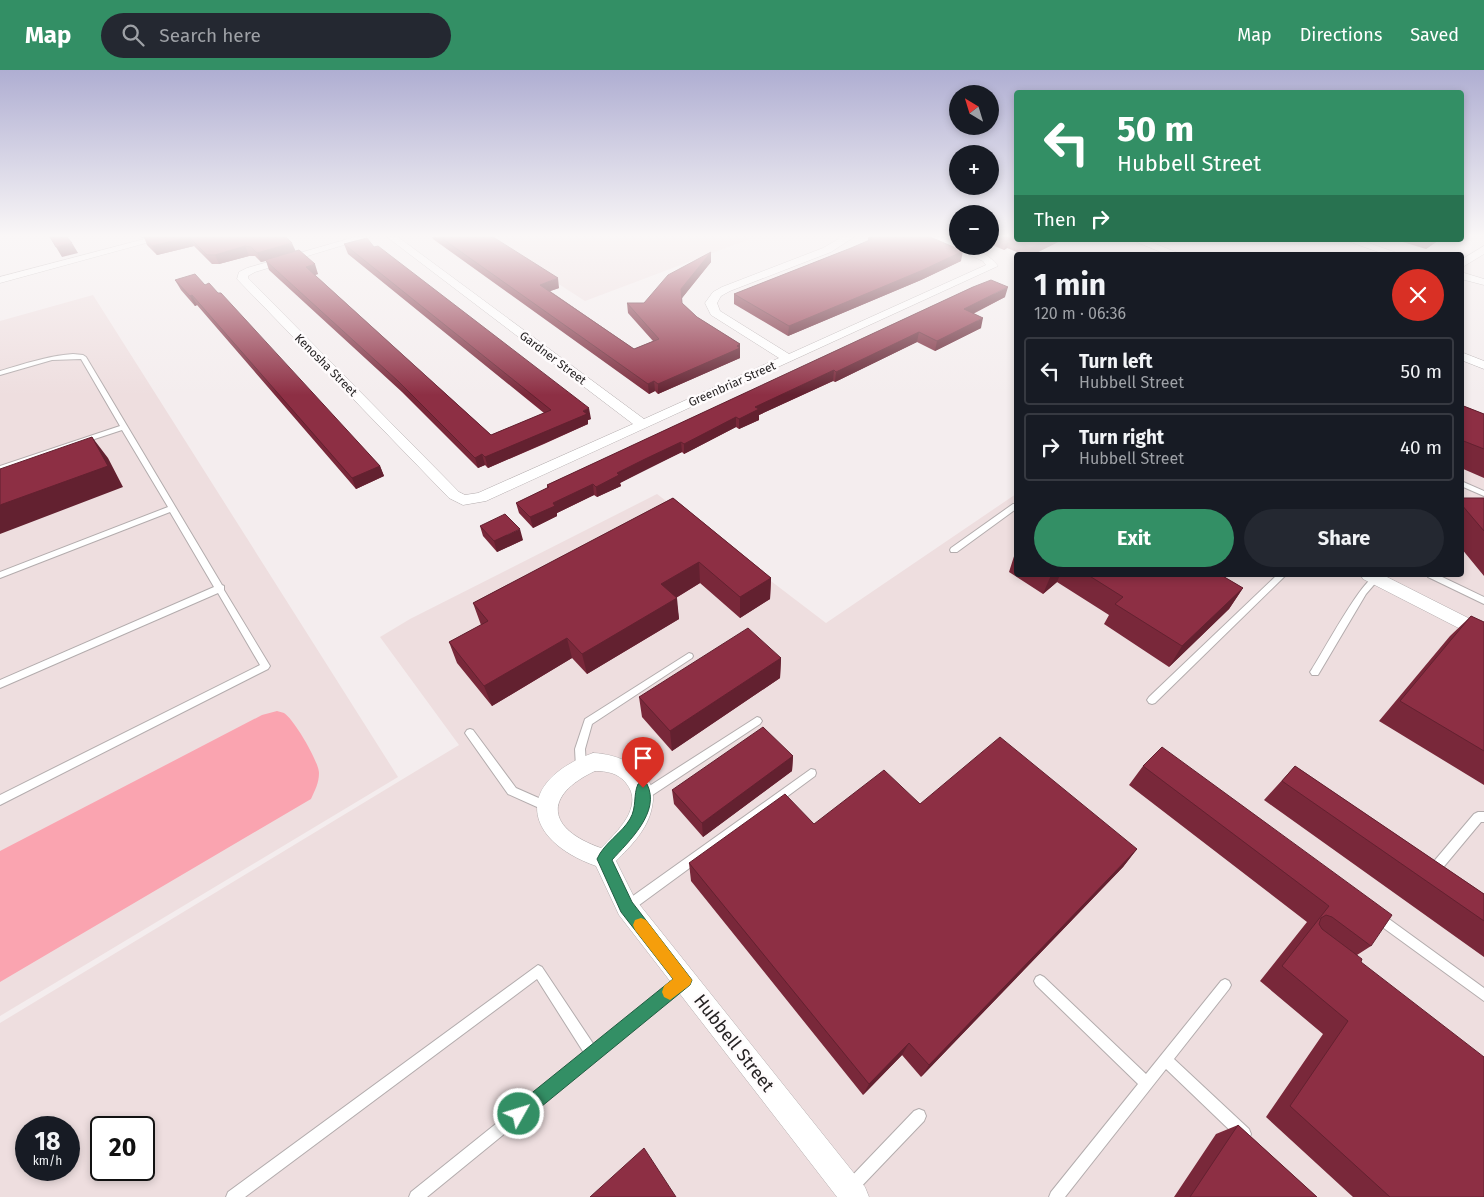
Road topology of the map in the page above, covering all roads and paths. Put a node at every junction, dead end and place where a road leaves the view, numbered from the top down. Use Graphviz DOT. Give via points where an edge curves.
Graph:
graph roads {
  1 [pos="252,290"];
  2 [pos="462,290"];
  3 [pos="725,290"];
  4 [pos="941,290"];
  5 [pos="1464,357"];
  6 [pos="789,359"];
  7 [pos="1484,364"];
  8 [pos="0,373"];
  9 [pos="643,425"];
  10 [pos="124,426"];
  11 [pos="0,468"];
  12 [pos="1464,484"];
  13 [pos="1484,494"];
  14 [pos="469,500"];
  15 [pos="1014,507"];
  16 [pos="171,509"];
  17 [pos="954,550"];
  18 [pos="0,575"];
  19 [pos="1280,577"];
  20 [pos="1372,577"];
  21 [pos="1435,577"];
  22 [pos="221,588"];
  23 [pos="1484,602"];
  24 [pos="1484,634"];
  25 [pos="689,656"];
  26 [pos="1315,672"];
  27 [pos="0,684"];
  28 [pos="1152,700"];
  29 [pos="756,722"];
  30 [pos="470,733"];
  31 [pos="581,766"];
  32 [pos="811,773"];
  33 [pos="644,795"];
  34 [pos="0,800"];
  35 [pos="546,806"];
  36 [pos="1484,817"];
  37 [pos="604,859"];
  38 [pos="1441,881"];
  39 [pos="626,907"];
  40 [pos="1365,907"];
  41 [pos="684,980"];
  42 [pos="1040,981"];
  43 [pos="1224,986"];
  44 [pos="1484,995"];
  45 [pos="592,1054"];
  46 [pos="1166,1060"];
  47 [pos="1147,1084"];
  48 [pos="919,1116"];
  49 [pos="1253,1142"];
  50 [pos="852,1193"];
  51 [pos="233,1197"];
  52 [pos="416,1197"];
  53 [pos="1056,1197"];
  1 -- 14 [label="street, Kenosha Street" via="454,495"];
  2 -- 9 [label="street, Gardner Street"];
  3 -- 6 [label="street" via="713,298 711,303 715,313"];
  4 -- 6 [label="street, Greenbriar Street"];
  5 -- 7 [label="street"];
  6 -- 9 [label="street, Greenbriar Street"];
  8 -- 10 [label="lane" via="44,360 83,357"];
  9 -- 14 [label="street, Greenbriar Street" via="481,498"];
  10 -- 11 [label="lane"];
  10 -- 16 [label="lane"];
  12 -- 13 [label="lane"];
  15 -- 17 [label="lane"];
  16 -- 18 [label="lane"];
  16 -- 22 [label="lane"];
  19 -- 28 [label="lane"];
  20 -- 24 [label="street"];
  20 -- 26 [label="lane"];
  21 -- 23 [label="lane"];
  22 -- 27 [label="lane"];
  22 -- 34 [label="lane" via="265,666"];
  25 -- 31 [label="lane" via="588,722 580,749"];
  29 -- 33 [label="lane"];
  30 -- 35 [label="lane" via="512,791"];
  31 -- 33 [label="street" via="605,762 621,767 636,778"];
  31 -- 35 [label="street" via="556,783"];
  32 -- 39 [label="lane"];
  33 -- 37 [label="street" via="635,824"];
  35 -- 37 [label="street" via="548,819 565,842 585,854"];
  36 -- 38 [label="lane" via="1478,817 1434,870"];
  37 -- 39 [label="street, Hubbell Street"];
  39 -- 41 [label="street, Hubbell Street"];
  40 -- 44 [label="lane"];
  41 -- 45 [label="lane"];
  41 -- 50 [label="street, Hubbell Street"];
  42 -- 47 [label="lane"];
  43 -- 46 [label="lane"];
  45 -- 51 [label="lane" via="538,971"];
  45 -- 52 [label="lane"];
  46 -- 47 [label="lane"];
  46 -- 49 [label="lane"];
  47 -- 53 [label="lane"];
  48 -- 50 [label="lane"];
}
